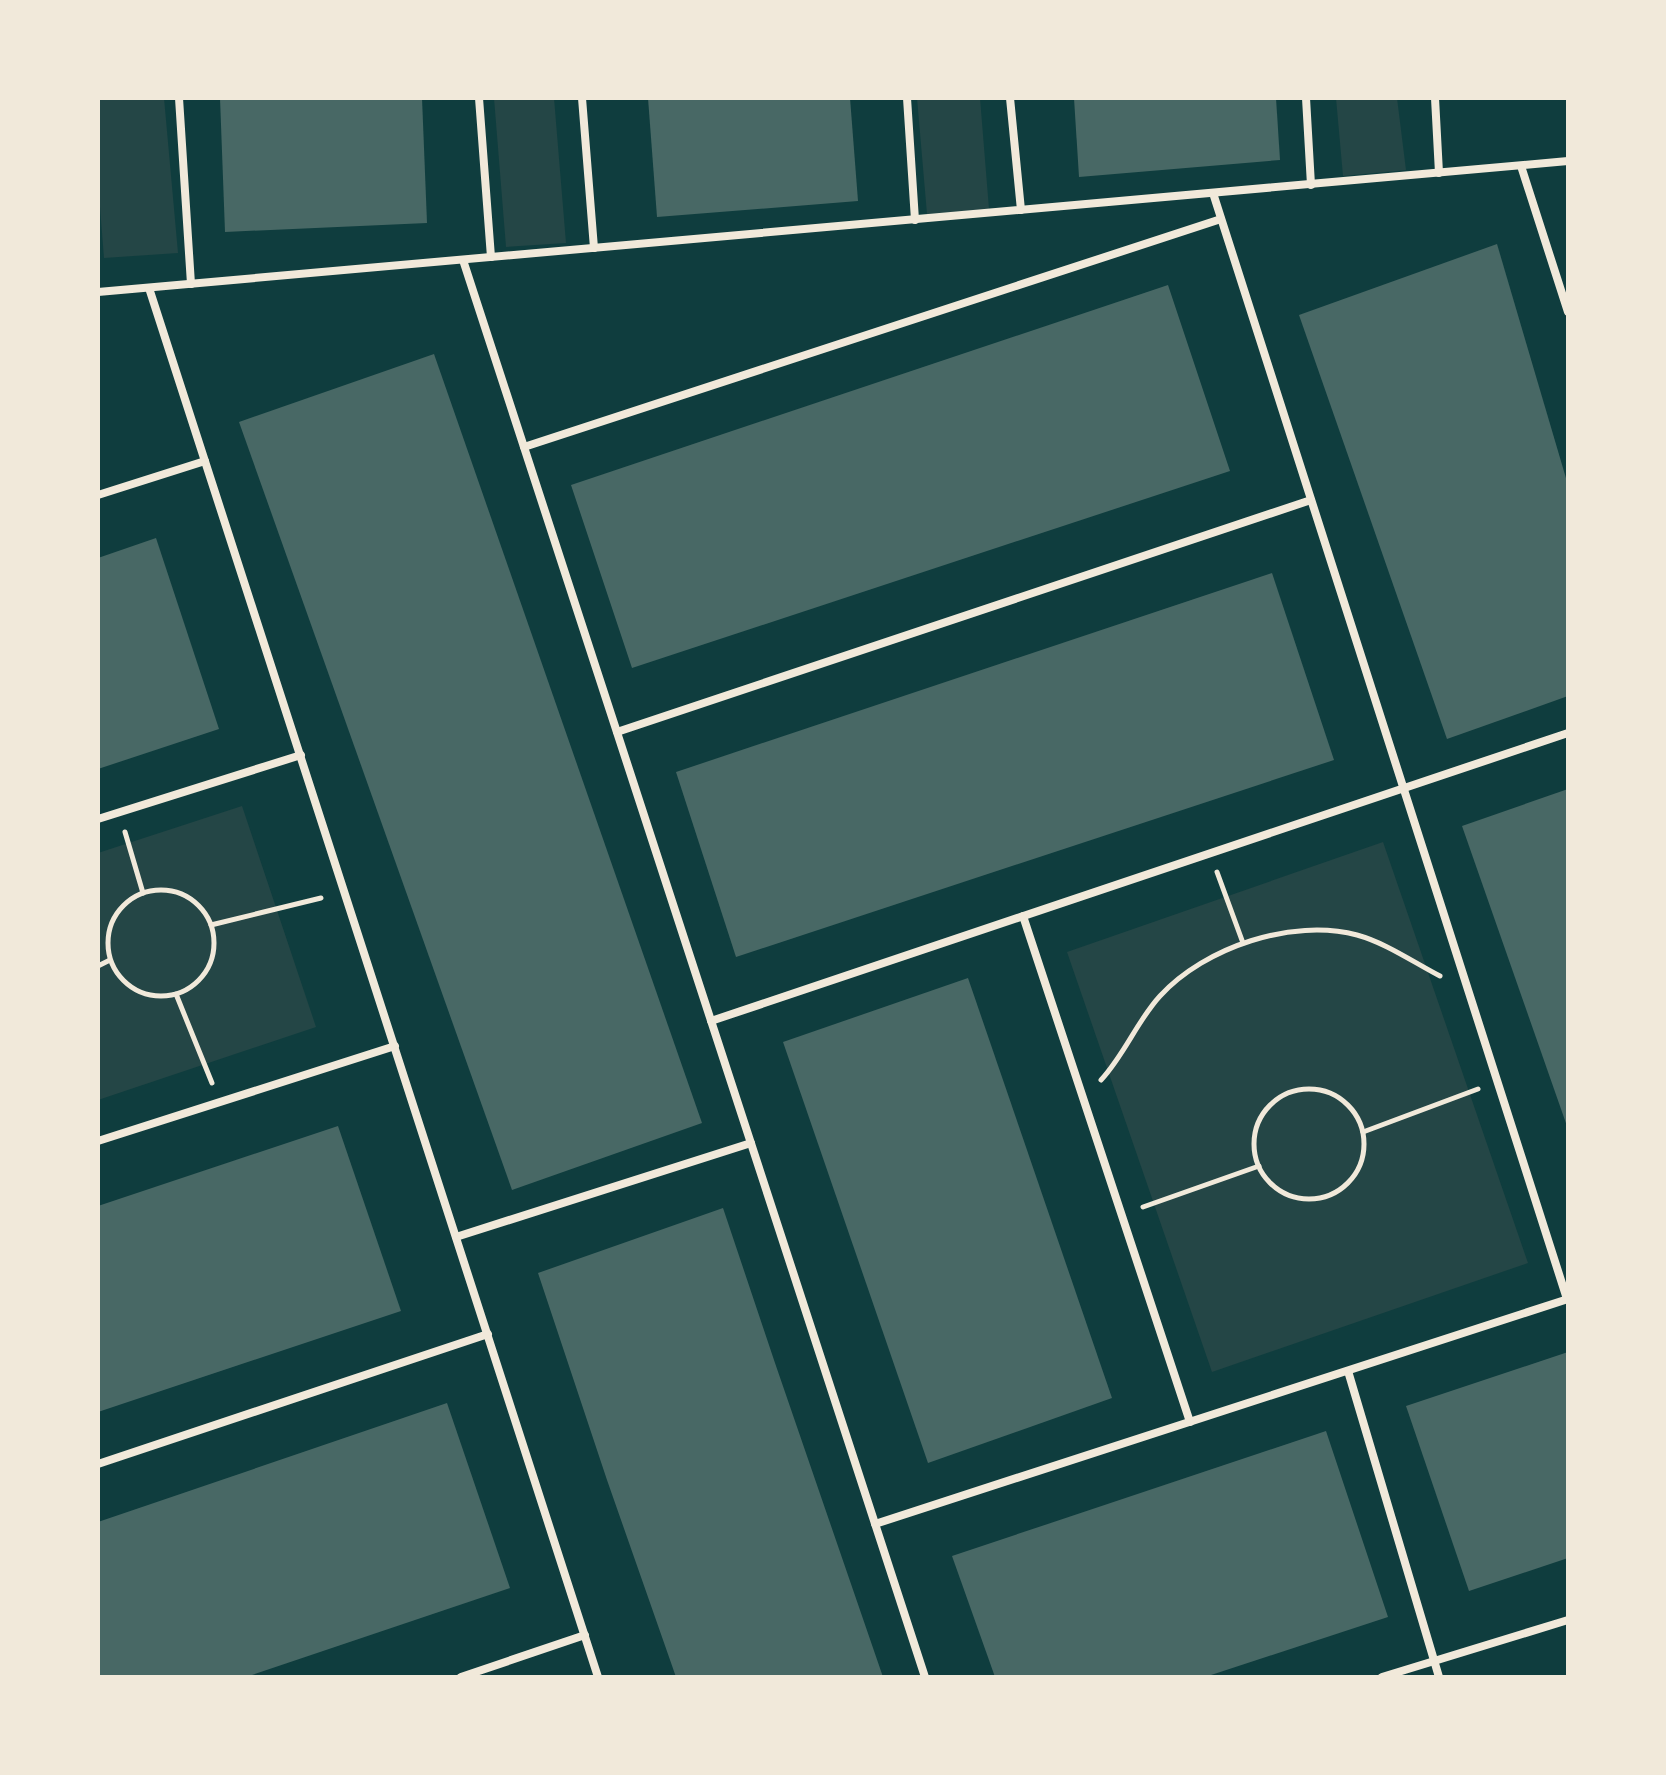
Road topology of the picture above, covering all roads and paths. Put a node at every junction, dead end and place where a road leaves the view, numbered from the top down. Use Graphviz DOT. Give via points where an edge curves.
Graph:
graph roads {
  1 [pos="179,98"];
  2 [pos="479,98"];
  3 [pos="582,98"];
  4 [pos="907,98"];
  5 [pos="1010,98"];
  6 [pos="1306,98"];
  7 [pos="1435,98"];
  8 [pos="1568,161"];
  9 [pos="1521,166"];
  10 [pos="1439,173"];
  11 [pos="1311,185"];
  12 [pos="1213,193"];
  13 [pos="1021,210"];
  14 [pos="1221,219"];
  15 [pos="915,220"];
  16 [pos="594,248"];
  17 [pos="491,257"];
  18 [pos="463,260"];
  19 [pos="191,284"];
  20 [pos="149,288"];
  21 [pos="98,292"];
  22 [pos="1568,312"];
  23 [pos="524,447"];
  24 [pos="205,461"];
  25 [pos="98,495"];
  26 [pos="1311,500"];
  27 [pos="617,732"];
  28 [pos="1568,733"];
  29 [pos="301,755"];
  30 [pos="1403,788"];
  31 [pos="119,813"];
  32 [pos="98,819"];
  33 [pos="1210,853"];
  34 [pos="345,892"];
  35 [pos="143,893"];
  36 [pos="1023,916"];
  37 [pos="211,925"];
  38 [pos="1243,943"];
  39 [pos="110,960"];
  40 [pos="98,966"];
  41 [pos="1469,991"];
  42 [pos="176,994"];
  43 [pos="711,1021"];
  44 [pos="395,1046"];
  45 [pos="1498,1081"];
  46 [pos="1084,1099"];
  47 [pos="220,1102"];
  48 [pos="1363,1132"];
  49 [pos="98,1141"];
  50 [pos="751,1143"];
  51 [pos="1259,1166"];
  52 [pos="1121,1214"];
  53 [pos="456,1237"];
  54 [pos="1568,1299"];
  55 [pos="488,1334"];
  56 [pos="1348,1371"];
  57 [pos="1190,1422"];
  58 [pos="98,1464"];
  59 [pos="875,1524"];
  60 [pos="1568,1620"];
  61 [pos="585,1635"];
  62 [pos="1434,1661"];
  63 [pos="461,1677"];
  64 [pos="598,1677"];
  65 [pos="925,1677"];
  66 [pos="1382,1677"];
  67 [pos="1439,1677"];
  1 -- 19 [label="street"];
  2 -- 17 [label="street"];
  3 -- 16 [label="street"];
  4 -- 15 [label="street"];
  5 -- 13 [label="street"];
  6 -- 11 [label="street"];
  7 -- 10 [label="street"];
  8 -- 9 [label="street"];
  9 -- 10 [label="street"];
  9 -- 22 [label="street"];
  10 -- 11 [label="street"];
  11 -- 12 [label="street"];
  12 -- 13 [label="street"];
  12 -- 14 [label="street"];
  13 -- 15 [label="street"];
  14 -- 23 [label="street"];
  14 -- 26 [label="street"];
  15 -- 16 [label="street"];
  16 -- 17 [label="street"];
  17 -- 18 [label="street"];
  18 -- 19 [label="street"];
  18 -- 23 [label="street"];
  19 -- 20 [label="street"];
  20 -- 21 [label="street"];
  20 -- 24 [label="street"];
  23 -- 27 [label="street"];
  24 -- 25 [label="street"];
  24 -- 29 [label="street"];
  26 -- 27 [label="street"];
  26 -- 30 [label="street"];
  27 -- 43 [label="street"];
  28 -- 30 [label="street"];
  29 -- 31 [label="street"];
  29 -- 34 [label="street"];
  30 -- 33 [label="street"];
  30 -- 41 [label="street"];
  31 -- 32 [label="street"];
  31 -- 35 [label="path"];
  33 -- 36 [label="street"];
  33 -- 38 [label="path"];
  34 -- 37 [label="path"];
  34 -- 44 [label="street"];
  35 -- 37 [label="path" via="181,894 197,903"];
  35 -- 39 [label="path" via="130,899 114,919 107,943"];
  36 -- 43 [label="street"];
  36 -- 46 [label="street"];
  37 -- 42 [label="path" via="214,953 207,970"];
  38 -- 41 [label="path" via="1281,934 1356,935"];
  38 -- 46 [label="path" via="1160,995 1123,1056"];
  39 -- 40 [label="path"];
  39 -- 42 [label="path" via="130,987 146,995"];
  41 -- 45 [label="street"];
  42 -- 47 [label="path"];
  43 -- 50 [label="street"];
  44 -- 47 [label="street"];
  44 -- 53 [label="street"];
  45 -- 48 [label="path"];
  45 -- 54 [label="street"];
  46 -- 52 [label="street"];
  47 -- 49 [label="street"];
  48 -- 51 [label="path" via="1359,1168 1332,1194 1290,1195 1268,1181"];
  48 -- 51 [label="path" via="1344,1101 1309,1089 1291,1092 1262,1116 1256,1132"];
  50 -- 53 [label="street"];
  50 -- 59 [label="street"];
  51 -- 52 [label="path"];
  52 -- 57 [label="street"];
  53 -- 55 [label="street"];
  54 -- 56 [label="street"];
  55 -- 58 [label="street"];
  55 -- 61 [label="street"];
  56 -- 57 [label="street"];
  56 -- 62 [label="street"];
  57 -- 59 [label="street"];
  59 -- 65 [label="street"];
  60 -- 62 [label="street"];
  61 -- 63 [label="street"];
  61 -- 64 [label="street"];
  62 -- 66 [label="street"];
  62 -- 67 [label="street"];
}
